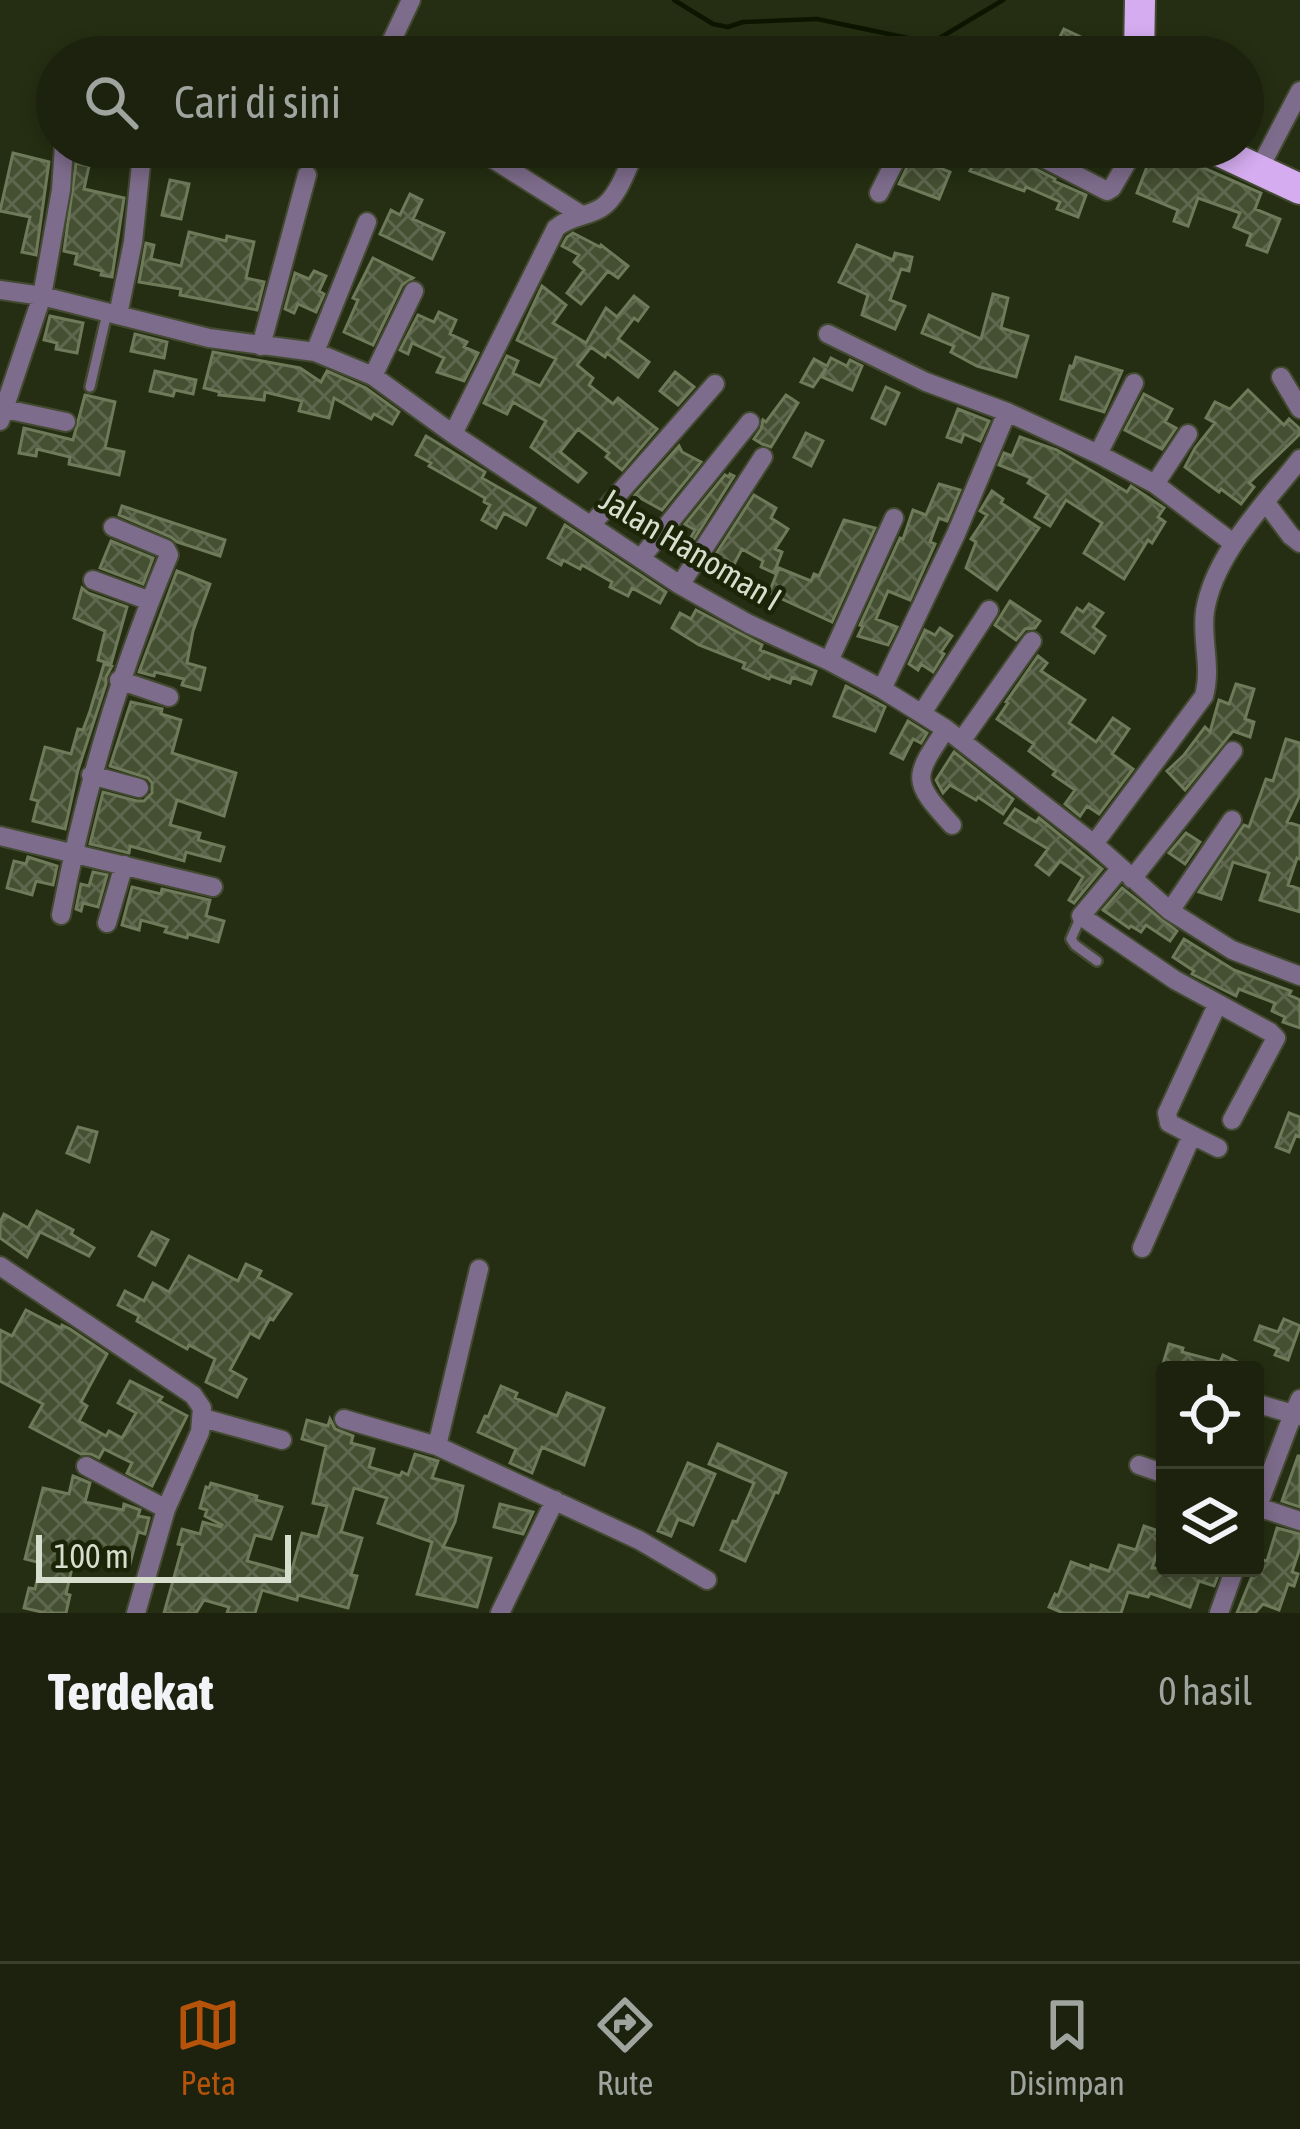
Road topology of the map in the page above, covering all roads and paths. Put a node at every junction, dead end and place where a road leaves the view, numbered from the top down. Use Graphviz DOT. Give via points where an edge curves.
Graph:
graph roads {
  1 [pos="411,0"];
  2 [pos="1140,0"];
  3 [pos="394,36"];
  4 [pos="1139,36"];
  5 [pos="1300,91"];
  6 [pos="1264,160"];
  7 [pos="63,168"];
  8 [pos="141,168"];
  9 [pos="507,168"];
  10 [pos="626,168"];
  11 [pos="892,168"];
  12 [pos="1063,168"];
  13 [pos="1124,168"];
  14 [pos="1252,168"];
  15 [pos="1260,168"];
  16 [pos="1258,171"];
  17 [pos="307,175"];
  18 [pos="1300,189"];
  19 [pos="879,193"];
  20 [pos="580,214"];
  21 [pos="368,222"];
  22 [pos="0,290"];
  23 [pos="414,291"];
  24 [pos="42,296"];
  25 [pos="113,314"];
  26 [pos="828,334"];
  27 [pos="261,346"];
  28 [pos="315,352"];
  29 [pos="373,376"];
  30 [pos="1281,377"];
  31 [pos="1134,383"];
  32 [pos="715,384"];
  33 [pos="91,387"];
  34 [pos="1300,409"];
  35 [pos="1007,412"];
  36 [pos="2,415"];
  37 [pos="66,422"];
  38 [pos="750,422"];
  39 [pos="453,434"];
  40 [pos="1188,434"];
  41 [pos="1098,454"];
  42 [pos="763,458"];
  43 [pos="1300,459"];
  44 [pos="1155,484"];
  45 [pos="1266,503"];
  46 [pos="895,518"];
  47 [pos="592,524"];
  48 [pos="113,527"];
  49 [pos="1233,543"];
  50 [pos="1300,543"];
  51 [pos="641,558"];
  52 [pos="93,580"];
  53 [pos="680,585"];
  54 [pos="149,601"];
  55 [pos="989,610"];
  56 [pos="1031,641"];
  57 [pos="829,661"];
  58 [pos="119,680"];
  59 [pos="882,689"];
  60 [pos="169,697"];
  61 [pos="922,713"];
  62 [pos="954,734"];
  63 [pos="1234,751"];
  64 [pos="91,775"];
  65 [pos="140,788"];
  66 [pos="1232,820"];
  67 [pos="952,825"];
  68 [pos="0,836"];
  69 [pos="1094,844"];
  70 [pos="73,852"];
  71 [pos="124,865"];
  72 [pos="1126,874"];
  73 [pos="213,887"];
  74 [pos="1170,911"];
  75 [pos="61,914"];
  76 [pos="1081,916"];
  77 [pos="107,923"];
  78 [pos="1097,961"];
  79 [pos="1300,976"];
  80 [pos="1217,1005"];
  81 [pos="1232,1120"];
  82 [pos="1192,1135"];
  83 [pos="1218,1148"];
  84 [pos="1142,1247"];
  85 [pos="0,1265"];
  86 [pos="479,1269"];
  87 [pos="1264,1404"];
  88 [pos="1298,1409"];
  89 [pos="203,1418"];
  90 [pos="344,1419"];
  91 [pos="282,1439"];
  92 [pos="437,1446"];
  93 [pos="1139,1465"];
  94 [pos="86,1466"];
  95 [pos="1156,1471"];
  96 [pos="1264,1490"];
  97 [pos="555,1501"];
  98 [pos="166,1509"];
  99 [pos="1264,1511"];
  100 [pos="1300,1522"];
  101 [pos="1232,1577"];
  102 [pos="707,1580"];
  103 [pos="136,1613"];
  104 [pos="500,1613"];
  105 [pos="1219,1613"];
  1 -- 3 [label="street"];
  2 -- 4 [label="main road"];
  5 -- 6 [label="street"];
  7 -- 24 [label="street"];
  8 -- 25 [label="street" via="133,242"];
  9 -- 20 [label="street"];
  10 -- 20 [label="street" via="608,202"];
  11 -- 19 [label="street"];
  12 -- 13 [label="street" via="1107,191"];
  14 -- 16 [label="main road"];
  15 -- 16 [label="street"];
  16 -- 18 [label="main road"];
  17 -- 27 [label="street"];
  20 -- 39 [label="street" via="556,228"];
  21 -- 28 [label="street"];
  22 -- 24 [label="street, Jalan Hanoman I"];
  23 -- 29 [label="street"];
  24 -- 25 [label="street, Jalan Hanoman I"];
  24 -- 36 [label="street"];
  25 -- 27 [label="street, Jalan Hanoman I"];
  25 -- 33 [label="lane"];
  26 -- 35 [label="street"];
  27 -- 28 [label="street, Jalan Hanoman I"];
  28 -- 29 [label="street, Jalan Hanoman I"];
  29 -- 39 [label="street, Jalan Hanoman I"];
  30 -- 34 [label="street"];
  31 -- 41 [label="street"];
  32 -- 47 [label="street"];
  35 -- 41 [label="street"];
  35 -- 59 [label="street"];
  36 -- 37 [label="street"];
  38 -- 51 [label="street"];
  39 -- 47 [label="street, Jalan Hanoman I"];
  40 -- 44 [label="street"];
  41 -- 44 [label="street"];
  42 -- 53 [label="street"];
  43 -- 45 [label="street"];
  44 -- 49 [label="street"];
  45 -- 49 [label="street"];
  45 -- 50 [label="street"];
  46 -- 57 [label="street"];
  47 -- 51 [label="street, Jalan Hanoman I"];
  48 -- 54 [label="street" via="168,551"];
  49 -- 69 [label="street" via="1206,607 1204,696"];
  51 -- 53 [label="street, Jalan Hanoman I"];
  52 -- 54 [label="street"];
  53 -- 57 [label="street, Jalan Hanoman I"];
  54 -- 58 [label="street"];
  55 -- 61 [label="street"];
  56 -- 62 [label="street"];
  57 -- 59 [label="street, Jalan Hanoman I"];
  58 -- 60 [label="street"];
  58 -- 64 [label="street"];
  59 -- 61 [label="street, Jalan Hanoman I"];
  61 -- 62 [label="street, Jalan Hanoman I"];
  62 -- 67 [label="street" via="920,776"];
  62 -- 69 [label="street, Jalan Hanoman I"];
  63 -- 72 [label="street"];
  64 -- 65 [label="street"];
  64 -- 70 [label="street"];
  66 -- 74 [label="street"];
  68 -- 70 [label="street"];
  69 -- 72 [label="street, Jalan Hanoman I"];
  70 -- 71 [label="street"];
  70 -- 75 [label="street"];
  71 -- 73 [label="street"];
  71 -- 77 [label="street"];
  72 -- 74 [label="street, Jalan Hanoman I"];
  72 -- 76 [label="street"];
  74 -- 79 [label="street, Jalan Hanoman I" via="1232,950"];
  76 -- 78 [label="lane" via="1071,939"];
  76 -- 80 [label="street"];
  80 -- 81 [label="street" via="1276,1038"];
  80 -- 82 [label="street" via="1167,1113 1169,1123"];
  82 -- 83 [label="street"];
  82 -- 84 [label="street"];
  85 -- 89 [label="street" via="193,1395"];
  86 -- 92 [label="street"];
  87 -- 88 [label="street"];
  88 -- 96 [label="street"];
  89 -- 91 [label="street"];
  89 -- 98 [label="street"];
  90 -- 92 [label="street"];
  92 -- 97 [label="street"];
  93 -- 95 [label="street"];
  94 -- 98 [label="street"];
  97 -- 102 [label="street"];
  97 -- 104 [label="street"];
  98 -- 103 [label="street"];
  99 -- 100 [label="street"];
  101 -- 105 [label="street"];
}
